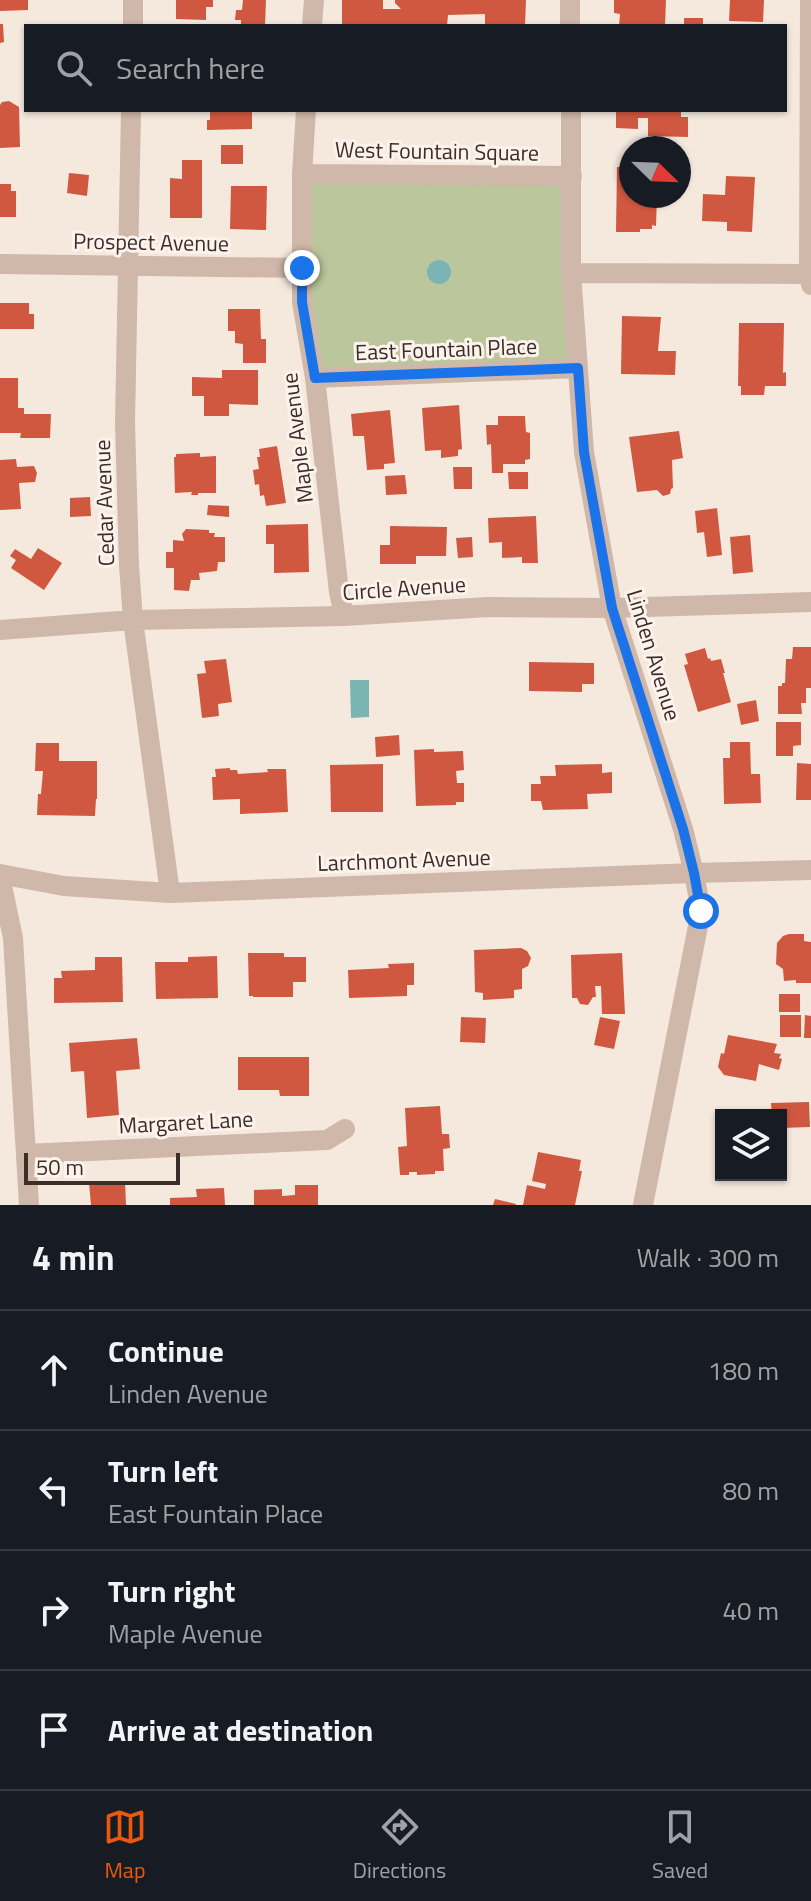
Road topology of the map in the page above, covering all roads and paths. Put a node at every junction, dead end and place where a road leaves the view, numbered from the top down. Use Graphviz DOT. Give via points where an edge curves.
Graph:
graph roads {
  1 [pos="133,0"];
  2 [pos="314,0"];
  3 [pos="570,0"];
  4 [pos="810,0"];
  5 [pos="133,24"];
  6 [pos="312,24"];
  7 [pos="570,24"];
  8 [pos="131,112"];
  9 [pos="306,112"];
  10 [pos="571,112"];
  11 [pos="302,174"];
  12 [pos="572,176"];
  13 [pos="0,264"];
  14 [pos="129,266"];
  15 [pos="302,268"];
  16 [pos="571,273"];
  17 [pos="810,278"];
  18 [pos="578,368"];
  19 [pos="315,378"];
  20 [pos="811,602"];
  21 [pos="612,608"];
  22 [pos="344,616"];
  23 [pos="133,620"];
  24 [pos="0,630"];
  25 [pos="811,870"];
  26 [pos="694,873"];
  27 [pos="0,875"];
  28 [pos="170,893"];
  29 [pos="345,1129"];
  30 [pos="26,1154"];
  31 [pos="26,1199"];
  32 [pos="643,1205"];
  1 -- 5 [label="street"];
  2 -- 6 [label="street"];
  3 -- 7 [label="street"];
  4 -- 17 [label="street"];
  8 -- 14 [label="street, Cedar Avenue"];
  9 -- 11 [label="street, Maple Avenue"];
  10 -- 12 [label="street, Linden Avenue"];
  11 -- 12 [label="street, West Fountain Square"];
  11 -- 15 [label="street, Maple Avenue"];
  12 -- 16 [label="street, Linden Avenue"];
  13 -- 14 [label="street, Prospect Avenue"];
  14 -- 15 [label="street, Prospect Avenue"];
  14 -- 23 [label="street, Cedar Avenue" via="125,423"];
  15 -- 19 [label="street, Maple Avenue"];
  16 -- 17 [label="street"];
  16 -- 18 [label="street, Linden Avenue"];
  18 -- 19 [label="street, East Fountain Place"];
  18 -- 21 [label="street, Linden Avenue" via="584,452"];
  19 -- 22 [label="street, Maple Avenue"];
  20 -- 21 [label="street, Circle Avenue"];
  21 -- 22 [label="street, Circle Avenue" via="488,607"];
  21 -- 26 [label="street, Linden Avenue"];
  22 -- 23 [label="street, Circle Avenue"];
  23 -- 24 [label="street, Circle Avenue"];
  23 -- 28 [label="street, Cedar Avenue"];
  25 -- 26 [label="street, Larchmont Avenue"];
  26 -- 28 [label="street, Larchmont Avenue"];
  26 -- 32 [label="street, Linden Avenue" via="701,911"];
  27 -- 28 [label="street, Larchmont Avenue" via="64,886"];
  27 -- 30 [label="street" via="13,938"];
  29 -- 30 [label="street, Margaret Lane" via="327,1140"];
  30 -- 31 [label="street"];
}
